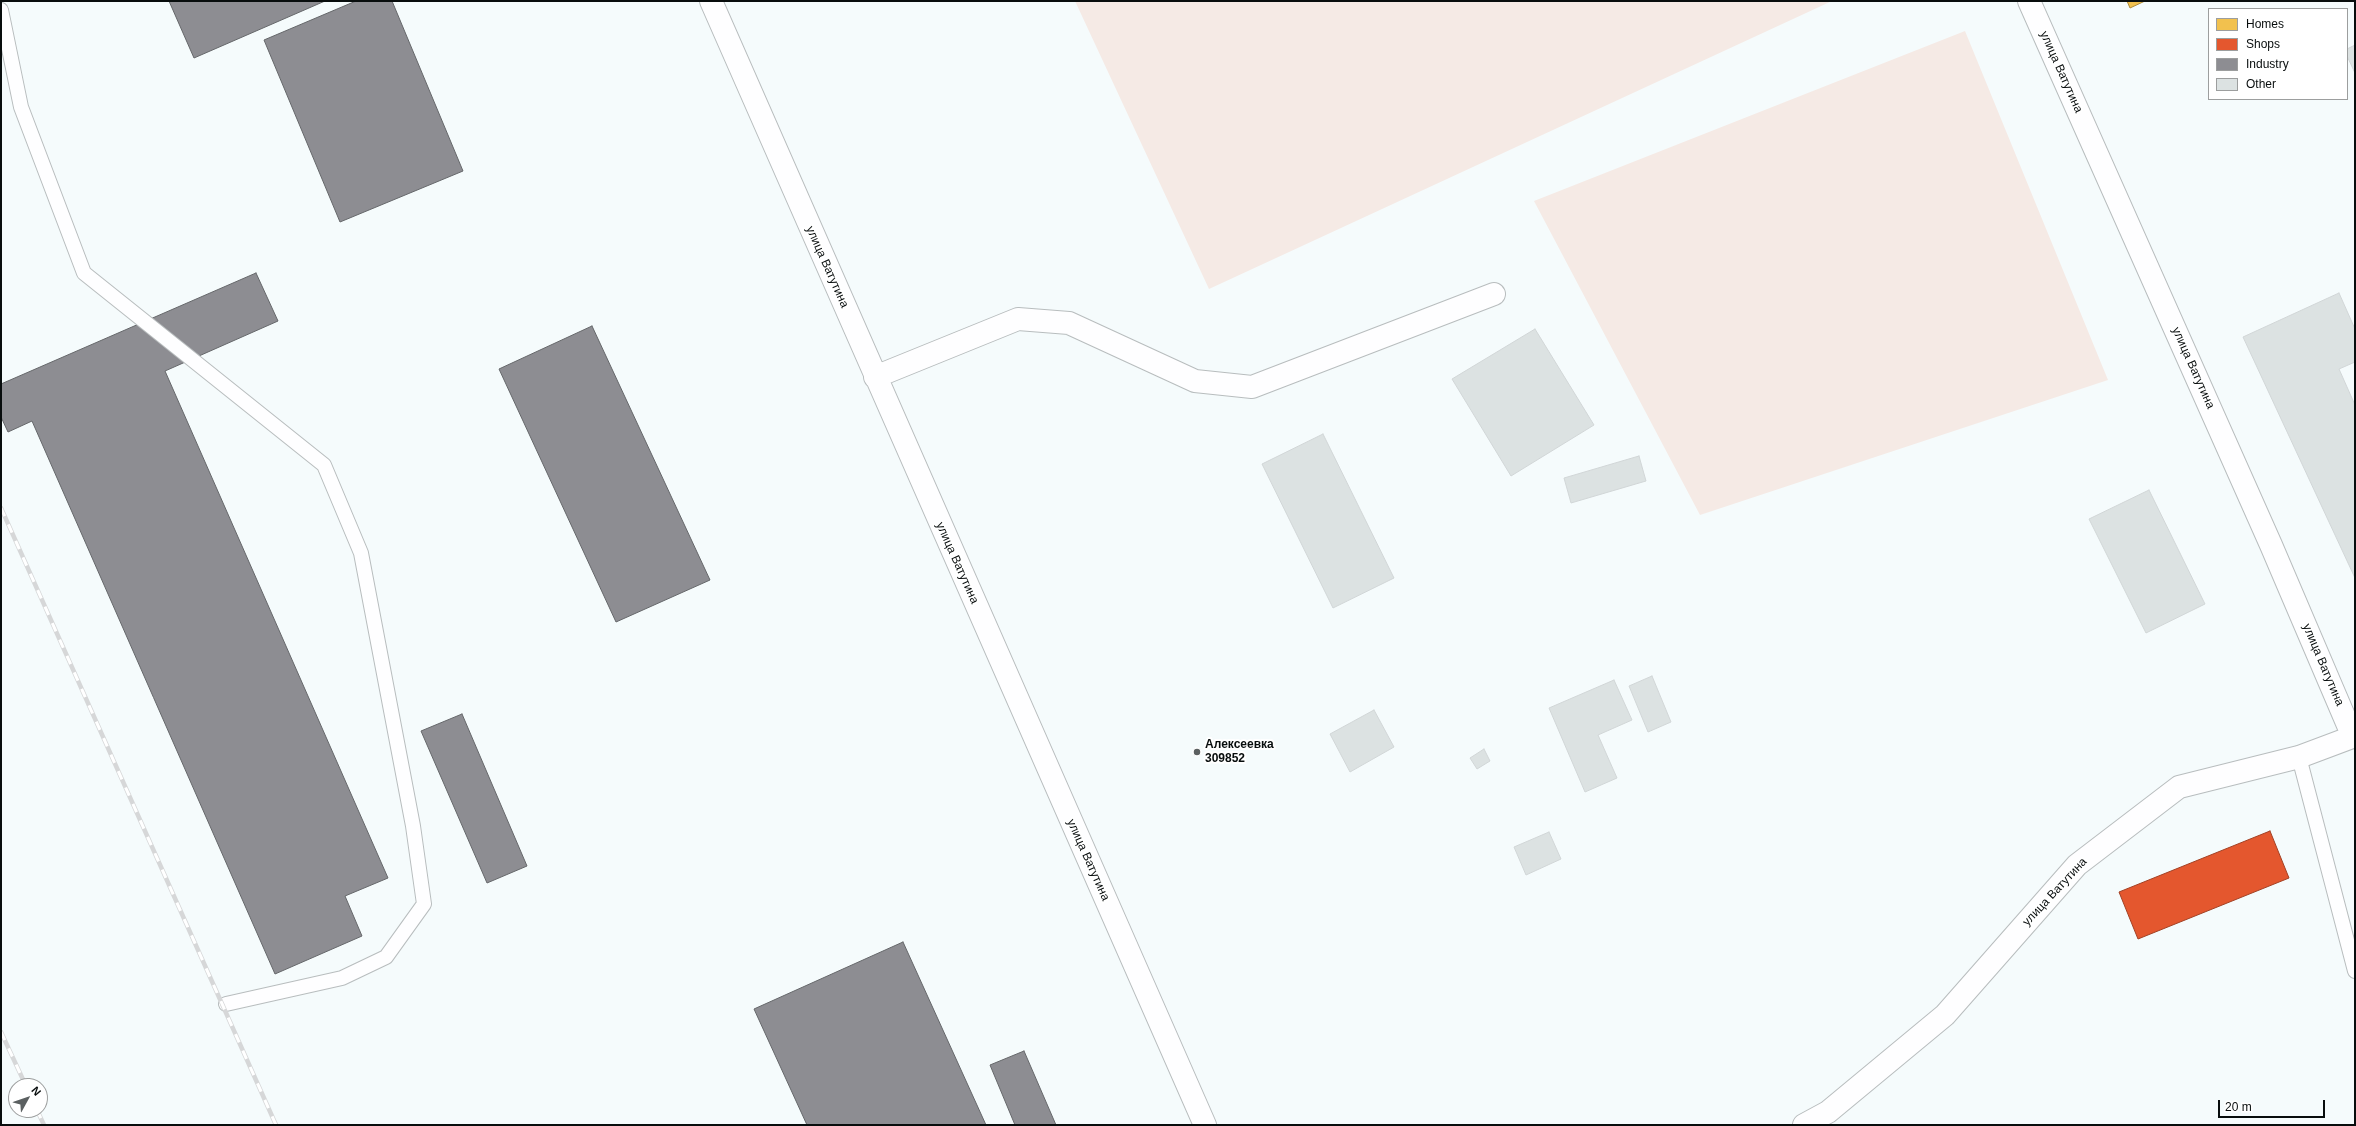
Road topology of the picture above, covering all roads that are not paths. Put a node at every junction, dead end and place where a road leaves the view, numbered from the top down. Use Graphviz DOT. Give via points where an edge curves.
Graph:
graph roads {
  1 [pos="711,1"];
  2 [pos="2029,1"];
  3 [pos="1,10"];
  4 [pos="1494,294"];
  5 [pos="875,377"];
  6 [pos="2354,736"];
  7 [pos="2299,757"];
  8 [pos="2355,971"];
  9 [pos="226,1004"];
  10 [pos="1205,1125"];
  11 [pos="1804,1125"];
  1 -- 5 [label="street, улица Ватутина"];
  2 -- 6 [label="street, улица Ватутина"];
  3 -- 9 [label="lane" via="21,107 84,273 324,465 361,553 413,826 424,904 386,957 342,978"];
  4 -- 5 [label="street" via="1252,387 1195,381 1069,323 1018,319"];
  5 -- 10 [label="street, улица Ватутина"];
  6 -- 7 [label="street, улица Ватутина"];
  7 -- 8 [label="lane"];
  7 -- 11 [label="street, улица Ватутина" via="2179,787 2077,865 1945,1015 1828,1112"];
}
